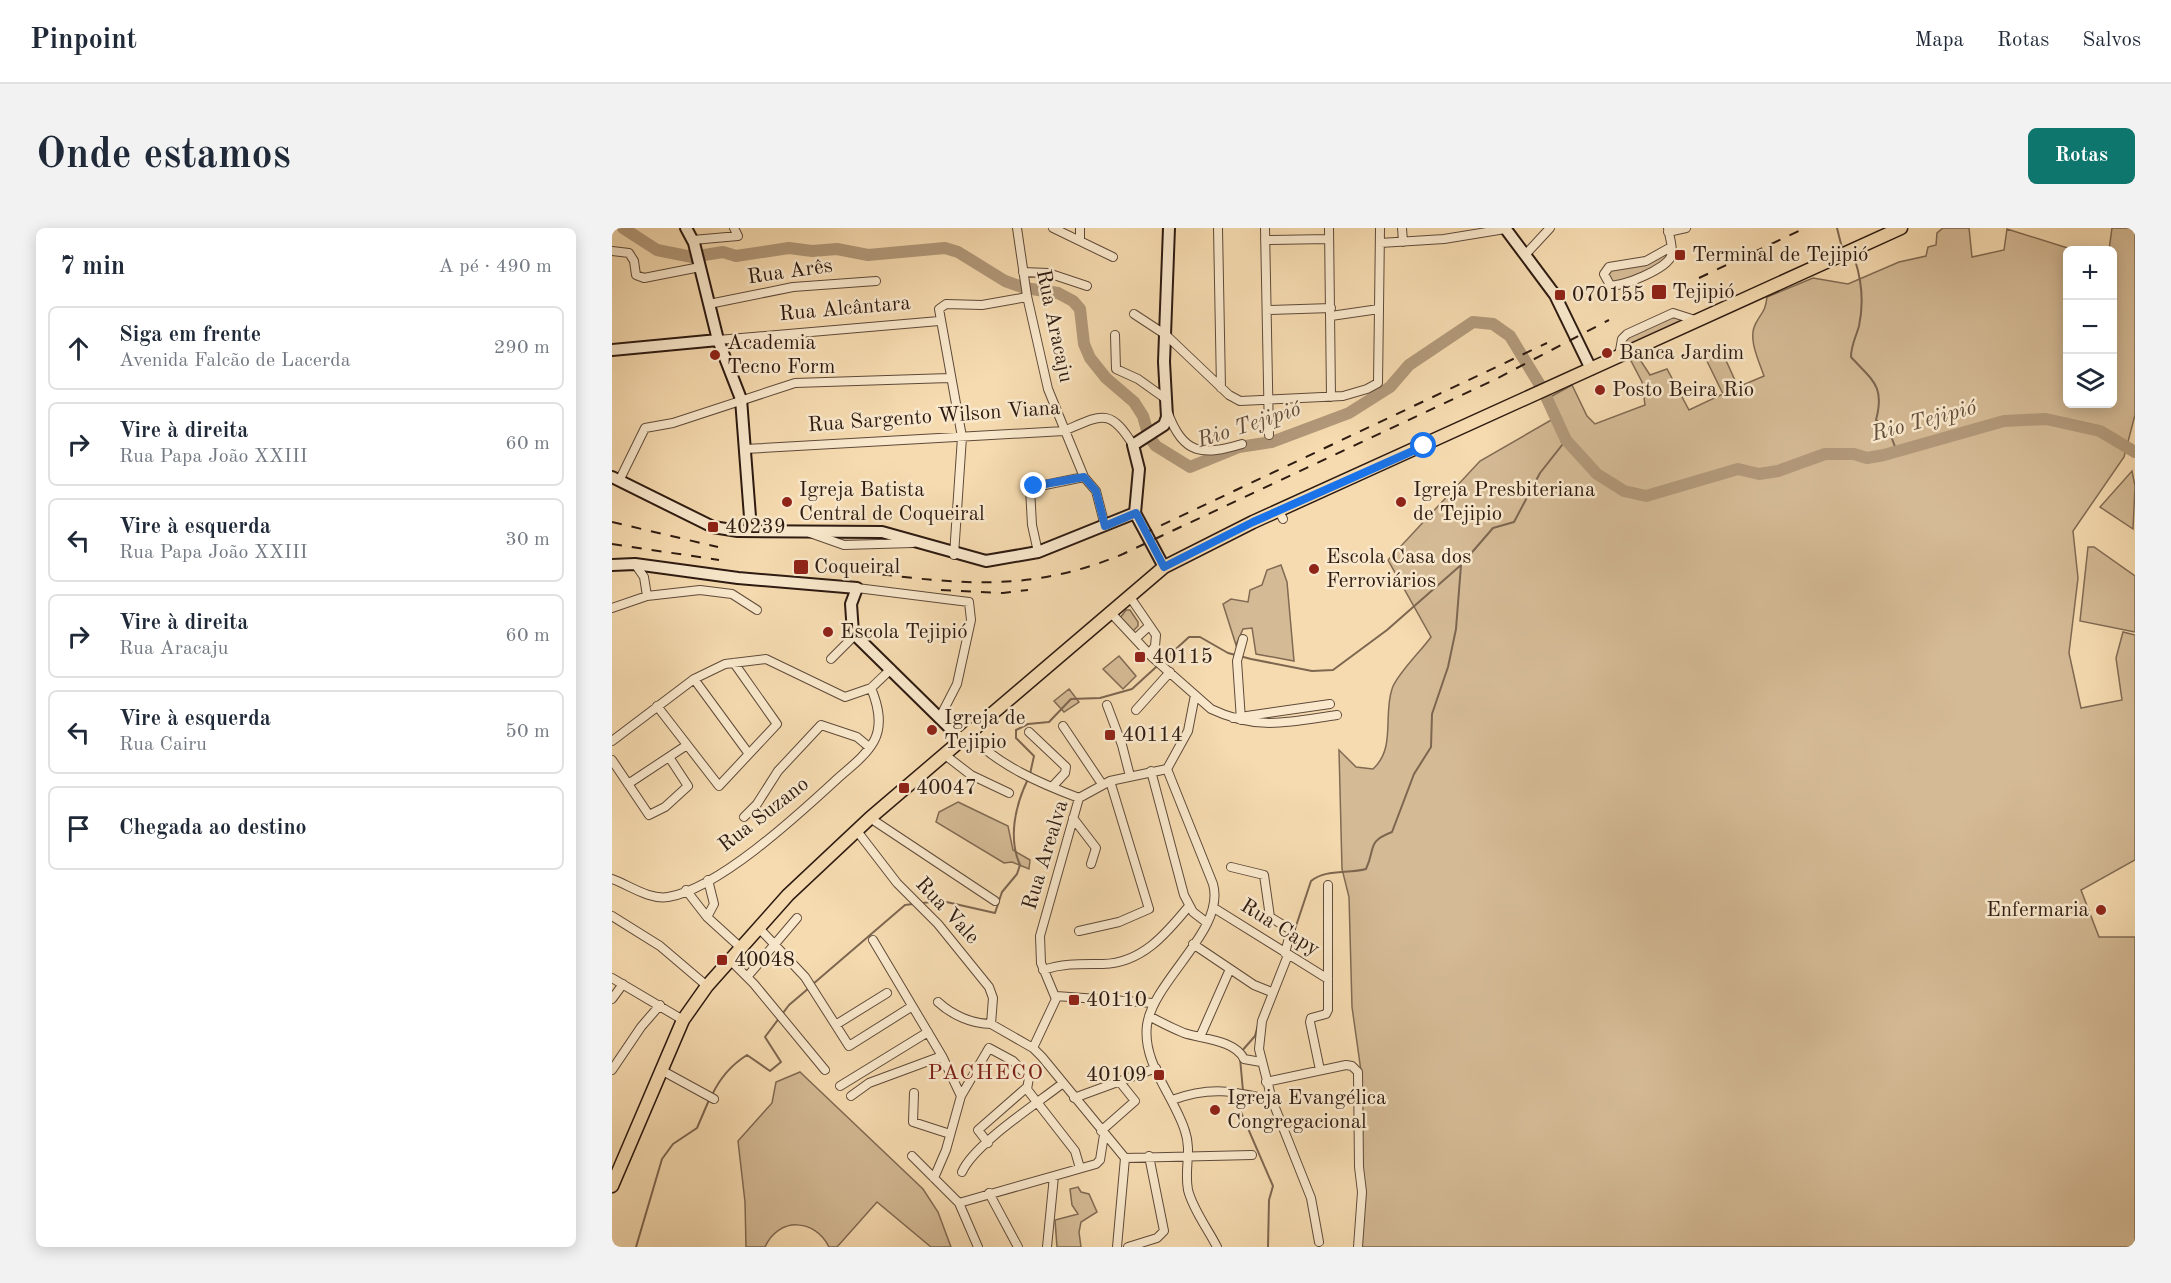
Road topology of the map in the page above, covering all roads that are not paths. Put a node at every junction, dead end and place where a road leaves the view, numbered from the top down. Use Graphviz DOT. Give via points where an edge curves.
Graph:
graph roads {
  1 [pos="686,228"];
  2 [pos="1017,228"];
  3 [pos="1053,228"];
  4 [pos="1080,228"];
  5 [pos="1169,228"];
  6 [pos="1218,228"];
  7 [pos="1265,228"];
  8 [pos="1329,228"];
  9 [pos="1380,228"];
  10 [pos="1402,228"];
  11 [pos="1550,228"];
  12 [pos="1686,228"];
  13 [pos="1901,228"];
  14 [pos="1505,229"];
  15 [pos="1668,230"];
  16 [pos="736,232"];
  17 [pos="1329,239"];
  18 [pos="1265,240"];
  19 [pos="1080,241"];
  20 [pos="694,242"];
  21 [pos="1403,242"];
  22 [pos="1380,243"];
  23 [pos="1671,247"];
  24 [pos="612,251"];
  25 [pos="1525,255"];
  26 [pos="1113,257"];
  27 [pos="700,265"];
  28 [pos="1023,273"];
  29 [pos="876,281"];
  30 [pos="1087,286"];
  31 [pos="1027,297"];
  32 [pos="709,304"];
  33 [pos="1379,309"];
  34 [pos="1267,310"];
  35 [pos="1331,312"];
  36 [pos="1134,314"];
  37 [pos="939,321"];
  38 [pos="1115,335"];
  39 [pos="1166,335"];
  40 [pos="718,340"];
  41 [pos="612,350"];
  42 [pos="1591,369"];
  43 [pos="950,378"];
  44 [pos="1221,388"];
  45 [pos="1331,397"];
  46 [pos="741,399"];
  47 [pos="1166,399"];
  48 [pos="1269,401"];
  49 [pos="1167,412"];
  50 [pos="1064,431"];
  51 [pos="1269,435"];
  52 [pos="962,437"];
  53 [pos="1242,444"];
  54 [pos="1133,445"];
  55 [pos="745,449"];
  56 [pos="1084,477"];
  57 [pos="616,479"];
  58 [pos="1136,513"];
  59 [pos="1105,526"];
  60 [pos="751,530"];
  61 [pos="1038,552"];
  62 [pos="954,555"];
  63 [pos="635,564"];
  64 [pos="612,565"];
  65 [pos="1164,567"];
  66 [pos="857,588"];
  67 [pos="647,596"];
  68 [pos="1130,597"];
  69 [pos="612,608"];
  70 [pos="757,610"];
  71 [pos="1111,613"];
  72 [pos="1149,626"];
  73 [pos="854,634"];
  74 [pos="1136,638"];
  75 [pos="1243,639"];
  76 [pos="1151,655"];
  77 [pos="831,659"];
  78 [pos="734,663"];
  79 [pos="891,669"];
  80 [pos="1170,672"];
  81 [pos="694,679"];
  82 [pos="871,688"];
  83 [pos="1195,695"];
  84 [pos="1107,705"];
  85 [pos="1330,705"];
  86 [pos="657,706"];
  87 [pos="1136,710"];
  88 [pos="1337,715"];
  89 [pos="940,717"];
  90 [pos="1241,719"];
  91 [pos="1063,726"];
  92 [pos="1029,732"];
  93 [pos="966,738"];
  94 [pos="612,741"];
  95 [pos="687,745"];
  96 [pos="869,747"];
  97 [pos="749,754"];
  98 [pos="945,755"];
  99 [pos="669,757"];
  100 [pos="612,760"];
  101 [pos="1167,769"];
  102 [pos="1151,771"];
  103 [pos="1130,776"];
  104 [pos="1110,781"];
  105 [pos="628,784"];
  106 [pos="1102,784"];
  107 [pos="1052,787"];
  108 [pos="1009,793"];
  109 [pos="1079,798"];
  110 [pos="744,817"];
  111 [pos="870,818"];
  112 [pos="1073,818"];
  113 [pos="857,831"];
  114 [pos="1091,864"];
  115 [pos="1231,867"];
  116 [pos="612,879"];
  117 [pos="708,880"];
  118 [pos="1328,885"];
  119 [pos="686,890"];
  120 [pos="995,900"];
  121 [pos="1189,906"];
  122 [pos="1214,908"];
  123 [pos="612,916"];
  124 [pos="707,916"];
  125 [pos="797,918"];
  126 [pos="1206,922"];
  127 [pos="758,927"];
  128 [pos="1079,931"];
  129 [pos="873,940"];
  130 [pos="1193,944"];
  131 [pos="775,945"];
  132 [pos="740,947"];
  133 [pos="1287,954"];
  134 [pos="730,960"];
  135 [pos="1230,969"];
  136 [pos="1043,970"];
  137 [pos="747,977"];
  138 [pos="612,978"];
  139 [pos="1328,980"];
  140 [pos="623,984"];
  141 [pos="707,986"];
  142 [pos="1269,991"];
  143 [pos="887,993"];
  144 [pos="1056,996"];
  145 [pos="612,999"];
  146 [pos="938,1002"];
  147 [pos="1153,1003"];
  148 [pos="660,1005"];
  149 [pos="911,1007"];
  150 [pos="1149,1016"];
  151 [pos="683,1020"];
  152 [pos="991,1022"];
  153 [pos="837,1024"];
  154 [pos="927,1032"];
  155 [pos="1200,1037"];
  156 [pos="1033,1048"];
  157 [pos="942,1056"];
  158 [pos="1261,1062"];
  159 [pos="1156,1068"];
  160 [pos="661,1070"];
  161 [pos="825,1070"];
  162 [pos="1320,1070"];
  163 [pos="612,1071"];
  164 [pos="1119,1081"];
  165 [pos="1266,1082"];
  166 [pos="1063,1083"];
  167 [pos="840,1086"];
  168 [pos="1026,1088"];
  169 [pos="914,1093"];
  170 [pos="850,1096"];
  171 [pos="961,1096"];
  172 [pos="1074,1098"];
  173 [pos="714,1099"];
  174 [pos="1172,1100"];
  175 [pos="1272,1100"];
  176 [pos="1038,1102"];
  177 [pos="1102,1133"];
  178 [pos="950,1134"];
  179 [pos="988,1143"];
  180 [pos="1189,1155"];
  181 [pos="1252,1155"];
  182 [pos="912,1156"];
  183 [pos="1149,1156"];
  184 [pos="1125,1158"];
  185 [pos="1080,1168"];
  186 [pos="962,1172"];
  187 [pos="1054,1176"];
  188 [pos="934,1178"];
  189 [pos="612,1186"];
  190 [pos="988,1193"];
  191 [pos="959,1203"];
  192 [pos="1318,1242"];
  193 [pos="978,1247"];
  194 [pos="1018,1247"];
  195 [pos="1047,1247"];
  196 [pos="1117,1247"];
  197 [pos="1128,1247"];
  198 [pos="1217,1247"];
  199 [pos="1358,1247"];
  1 -- 20 [label="street"];
  2 -- 28 [label="street, Rua Aracaju"];
  3 -- 19 [label="street"];
  4 -- 19 [label="street"];
  5 -- 39 [label="street"];
  6 -- 44 [label="street"];
  7 -- 18 [label="street"];
  8 -- 17 [label="street"];
  9 -- 22 [label="street"];
  10 -- 21 [label="street"];
  11 -- 25 [label="street"];
  12 -- 15 [label="street"];
  13 -- 42 [label="main road"];
  14 -- 21 [label="street"];
  14 -- 25 [label="street"];
  15 -- 23 [label="street"];
  16 -- 20 [label="street"];
  17 -- 18 [label="street"];
  17 -- 35 [label="street"];
  18 -- 34 [label="street"];
  19 -- 26 [label="street"];
  20 -- 27 [label="street"];
  21 -- 22 [label="street"];
  22 -- 33 [label="street"];
  23 -- 23 [label="street" via="1646,261 1610,267 1604,274 1607,282 1621,286 1664,265 1671,256"];
  24 -- 27 [label="street" via="629,254 636,275 644,278"];
  25 -- 42 [label="street" via="1556,295"];
  27 -- 32 [label="street"];
  28 -- 30 [label="street" via="1048,273"];
  28 -- 31 [label="street, Rua Aracaju"];
  29 -- 32 [label="street, Rua Arês" via="793,287"];
  31 -- 37 [label="street" via="982,305 943,305"];
  31 -- 50 [label="street, Rua Aracaju" via="1048,389"];
  32 -- 40 [label="street"];
  33 -- 35 [label="street"];
  33 -- 45 [label="street" via="1378,383 1353,394"];
  34 -- 35 [label="street"];
  34 -- 48 [label="street"];
  35 -- 45 [label="street"];
  36 -- 39 [label="street"];
  37 -- 40 [label="street, Rua Alcântara"];
  37 -- 43 [label="street"];
  38 -- 47 [label="street" via="1116,369"];
  39 -- 44 [label="street"];
  39 -- 47 [label="street"];
  40 -- 41 [label="street, Rua Alcântara"];
  40 -- 46 [label="street"];
  42 -- 65 [label="main road"];
  43 -- 46 [label="street" via="795,383"];
  43 -- 52 [label="street"];
  44 -- 48 [label="street" via="1240,401"];
  45 -- 48 [label="street"];
  46 -- 55 [label="street"];
  46 -- 57 [label="street" via="674,423 644,428"];
  47 -- 49 [label="street"];
  48 -- 51 [label="street"];
  49 -- 53 [label="street" via="1173,428 1196,449 1215,452"];
  49 -- 54 [label="street" via="1164,425"];
  50 -- 52 [label="street, Rua Sargento Wilson Viana"];
  50 -- 54 [label="street, Rua Sargento Wilson Viana" via="1108,417 1121,425"];
  50 -- 56 [label="street, Rua Aracaju"];
  52 -- 55 [label="street, Rua Sargento Wilson Viana"];
  52 -- 62 [label="street"];
  54 -- 58 [label="street, Rua Sargento Wilson Viana" via="1138,457"];
  55 -- 60 [label="street"];
  56 -- 59 [label="street, Rua Aracaju" via="1096,491"];
  56 -- 61 [label="street" via="1030,488"];
  57 -- 60 [label="street" via="697,521 725,529"];
  58 -- 59 [label="street"];
  58 -- 65 [label="street"];
  59 -- 61 [label="street"];
  60 -- 62 [label="street" via="882,532"];
  61 -- 62 [label="street" via="986,561"];
  63 -- 64 [label="street"];
  63 -- 66 [label="street"];
  63 -- 67 [label="street" via="644,577"];
  65 -- 68 [label="main road"];
  66 -- 73 [label="street" via="851,604"];
  66 -- 89 [label="street" via="969,602 970,620 957,684"];
  67 -- 69 [label="street"];
  67 -- 70 [label="street" via="700,590 719,592 739,597"];
  68 -- 71 [label="main road"];
  68 -- 72 [label="street"];
  71 -- 74 [label="street"];
  71 -- 93 [label="main road"];
  72 -- 74 [label="street"];
  72 -- 76 [label="street" via="1157,640"];
  73 -- 77 [label="street"];
  73 -- 79 [label="street"];
  74 -- 76 [label="street"];
  75 -- 90 [label="street"];
  76 -- 80 [label="street"];
  78 -- 81 [label="street"];
  78 -- 82 [label="street" via="765,659 838,696 852,696"];
  78 -- 97 [label="street" via="777,724"];
  79 -- 82 [label="street"];
  79 -- 89 [label="street"];
  80 -- 83 [label="street"];
  80 -- 87 [label="street"];
  81 -- 86 [label="street"];
  81 -- 97 [label="street"];
  82 -- 96 [label="street, Rua Suzano" via="879,721"];
  83 -- 90 [label="street" via="1211,709"];
  83 -- 101 [label="street" via="1188,731"];
  84 -- 103 [label="street"];
  85 -- 90 [label="street"];
  86 -- 94 [label="street"];
  86 -- 95 [label="street"];
  88 -- 90 [label="street" via="1285,723"];
  89 -- 93 [label="street"];
  91 -- 106 [label="street"];
  92 -- 107 [label="street" via="1066,767"];
  93 -- 98 [label="main road"];
  93 -- 107 [label="street" via="1028,778"];
  95 -- 97 [label="street" via="719,786"];
  95 -- 99 [label="street"];
  96 -- 110 [label="street" via="849,734 822,725 778,771"];
  96 -- 117 [label="street, Rua Suzano" via="772,836"];
  98 -- 108 [label="street" via="971,775"];
  98 -- 111 [label="main road"];
  99 -- 105 [label="street"];
  99 -- 105 [label="street" via="687,786 665,807 649,815"];
  100 -- 105 [label="street"];
  101 -- 102 [label="street, Rua Arealva"];
  101 -- 122 [label="street" via="1213,884"];
  102 -- 103 [label="street, Rua Arealva"];
  102 -- 121 [label="street"];
  103 -- 104 [label="street, Rua Arealva"];
  104 -- 106 [label="street, Rua Arealva"];
  104 -- 128 [label="street" via="1148,910 1119,922"];
  106 -- 109 [label="street, Rua Arealva"];
  107 -- 109 [label="street"];
  109 -- 112 [label="street, Rua Arealva"];
  111 -- 113 [label="main road"];
  111 -- 120 [label="street"];
  112 -- 114 [label="street" via="1096,848"];
  112 -- 136 [label="street, Rua Arealva" via="1040,936"];
  113 -- 127 [label="main road"];
  113 -- 152 [label="street, Rua Vale" via="897,883 989,987 993,998"];
  115 -- 133 [label="street" via="1265,877 1270,917 1291,930"];
  116 -- 119 [label="street, Rua Suzano" via="659,898"];
  117 -- 119 [label="street, Rua Suzano"];
  117 -- 124 [label="street" via="714,904"];
  118 -- 139 [label="street"];
  119 -- 124 [label="street"];
  121 -- 126 [label="street"];
  121 -- 136 [label="street" via="1159,941 1129,959 1068,963"];
  122 -- 126 [label="street"];
  122 -- 133 [label="street, Rua Capy"];
  123 -- 141 [label="street" via="660,946"];
  124 -- 132 [label="street"];
  125 -- 131 [label="street"];
  126 -- 130 [label="street"];
  127 -- 131 [label="street"];
  127 -- 132 [label="main road"];
  129 -- 149 [label="street"];
  130 -- 135 [label="street"];
  130 -- 147 [label="street"];
  131 -- 137 [label="street"];
  131 -- 153 [label="street" via="811,985"];
  132 -- 134 [label="main road"];
  133 -- 139 [label="street, Rua Capy"];
  133 -- 158 [label="street" via="1262,1021"];
  134 -- 137 [label="street"];
  134 -- 141 [label="main road"];
  135 -- 142 [label="street"];
  135 -- 155 [label="street"];
  136 -- 144 [label="street, Rua Arealva"];
  137 -- 161 [label="street"];
  138 -- 140 [label="street"];
  139 -- 162 [label="street" via="1328,1012 1311,1018 1310,1022"];
  140 -- 145 [label="street"];
  140 -- 148 [label="street"];
  141 -- 151 [label="main road"];
  143 -- 153 [label="street"];
  144 -- 147 [label="street"];
  144 -- 156 [label="street" via="1054,1008"];
  146 -- 152 [label="street" via="950,1013 982,1024"];
  147 -- 150 [label="street"];
  148 -- 151 [label="street"];
  148 -- 163 [label="street"];
  149 -- 153 [label="street" via="849,1046"];
  149 -- 154 [label="street"];
  150 -- 155 [label="street"];
  150 -- 159 [label="street" via="1147,1046"];
  151 -- 160 [label="main road"];
  152 -- 156 [label="street"];
  154 -- 157 [label="street"];
  154 -- 167 [label="street"];
  155 -- 158 [label="street" via="1239,1052 1244,1059"];
  156 -- 166 [label="street"];
  157 -- 170 [label="street" via="869,1083"];
  157 -- 171 [label="street"];
  158 -- 165 [label="street"];
  159 -- 164 [label="street"];
  159 -- 174 [label="street"];
  160 -- 173 [label="street"];
  160 -- 189 [label="main road"];
  162 -- 165 [label="street"];
  162 -- 199 [label="street" via="1352,1066 1358,1072 1362,1192"];
  164 -- 172 [label="street"];
  164 -- 177 [label="street" via="1135,1101"];
  165 -- 175 [label="street"];
  166 -- 172 [label="street"];
  166 -- 176 [label="street"];
  168 -- 171 [label="street" via="1029,1078 1013,1061 989,1048"];
  168 -- 176 [label="street"];
  168 -- 179 [label="street" via="978,1130"];
  169 -- 178 [label="street" via="915,1124"];
  171 -- 178 [label="street"];
  172 -- 177 [label="street"];
  174 -- 175 [label="street" via="1220,1090"];
  174 -- 180 [label="street" via="1185,1131"];
  175 -- 192 [label="street" via="1311,1198"];
  176 -- 179 [label="street"];
  176 -- 185 [label="street" via="1075,1151"];
  177 -- 184 [label="street"];
  177 -- 185 [label="street" via="1100,1161"];
  178 -- 188 [label="street"];
  179 -- 186 [label="street"];
  180 -- 181 [label="street"];
  180 -- 183 [label="street"];
  180 -- 198 [label="street" via="1187,1179 1191,1197"];
  182 -- 188 [label="street"];
  183 -- 184 [label="street"];
  183 -- 197 [label="street" via="1163,1234"];
  184 -- 196 [label="street"];
  185 -- 187 [label="street"];
  187 -- 190 [label="street"];
  187 -- 195 [label="street"];
  188 -- 191 [label="street"];
  190 -- 191 [label="street"];
  190 -- 194 [label="street"];
  191 -- 193 [label="street"];
}
